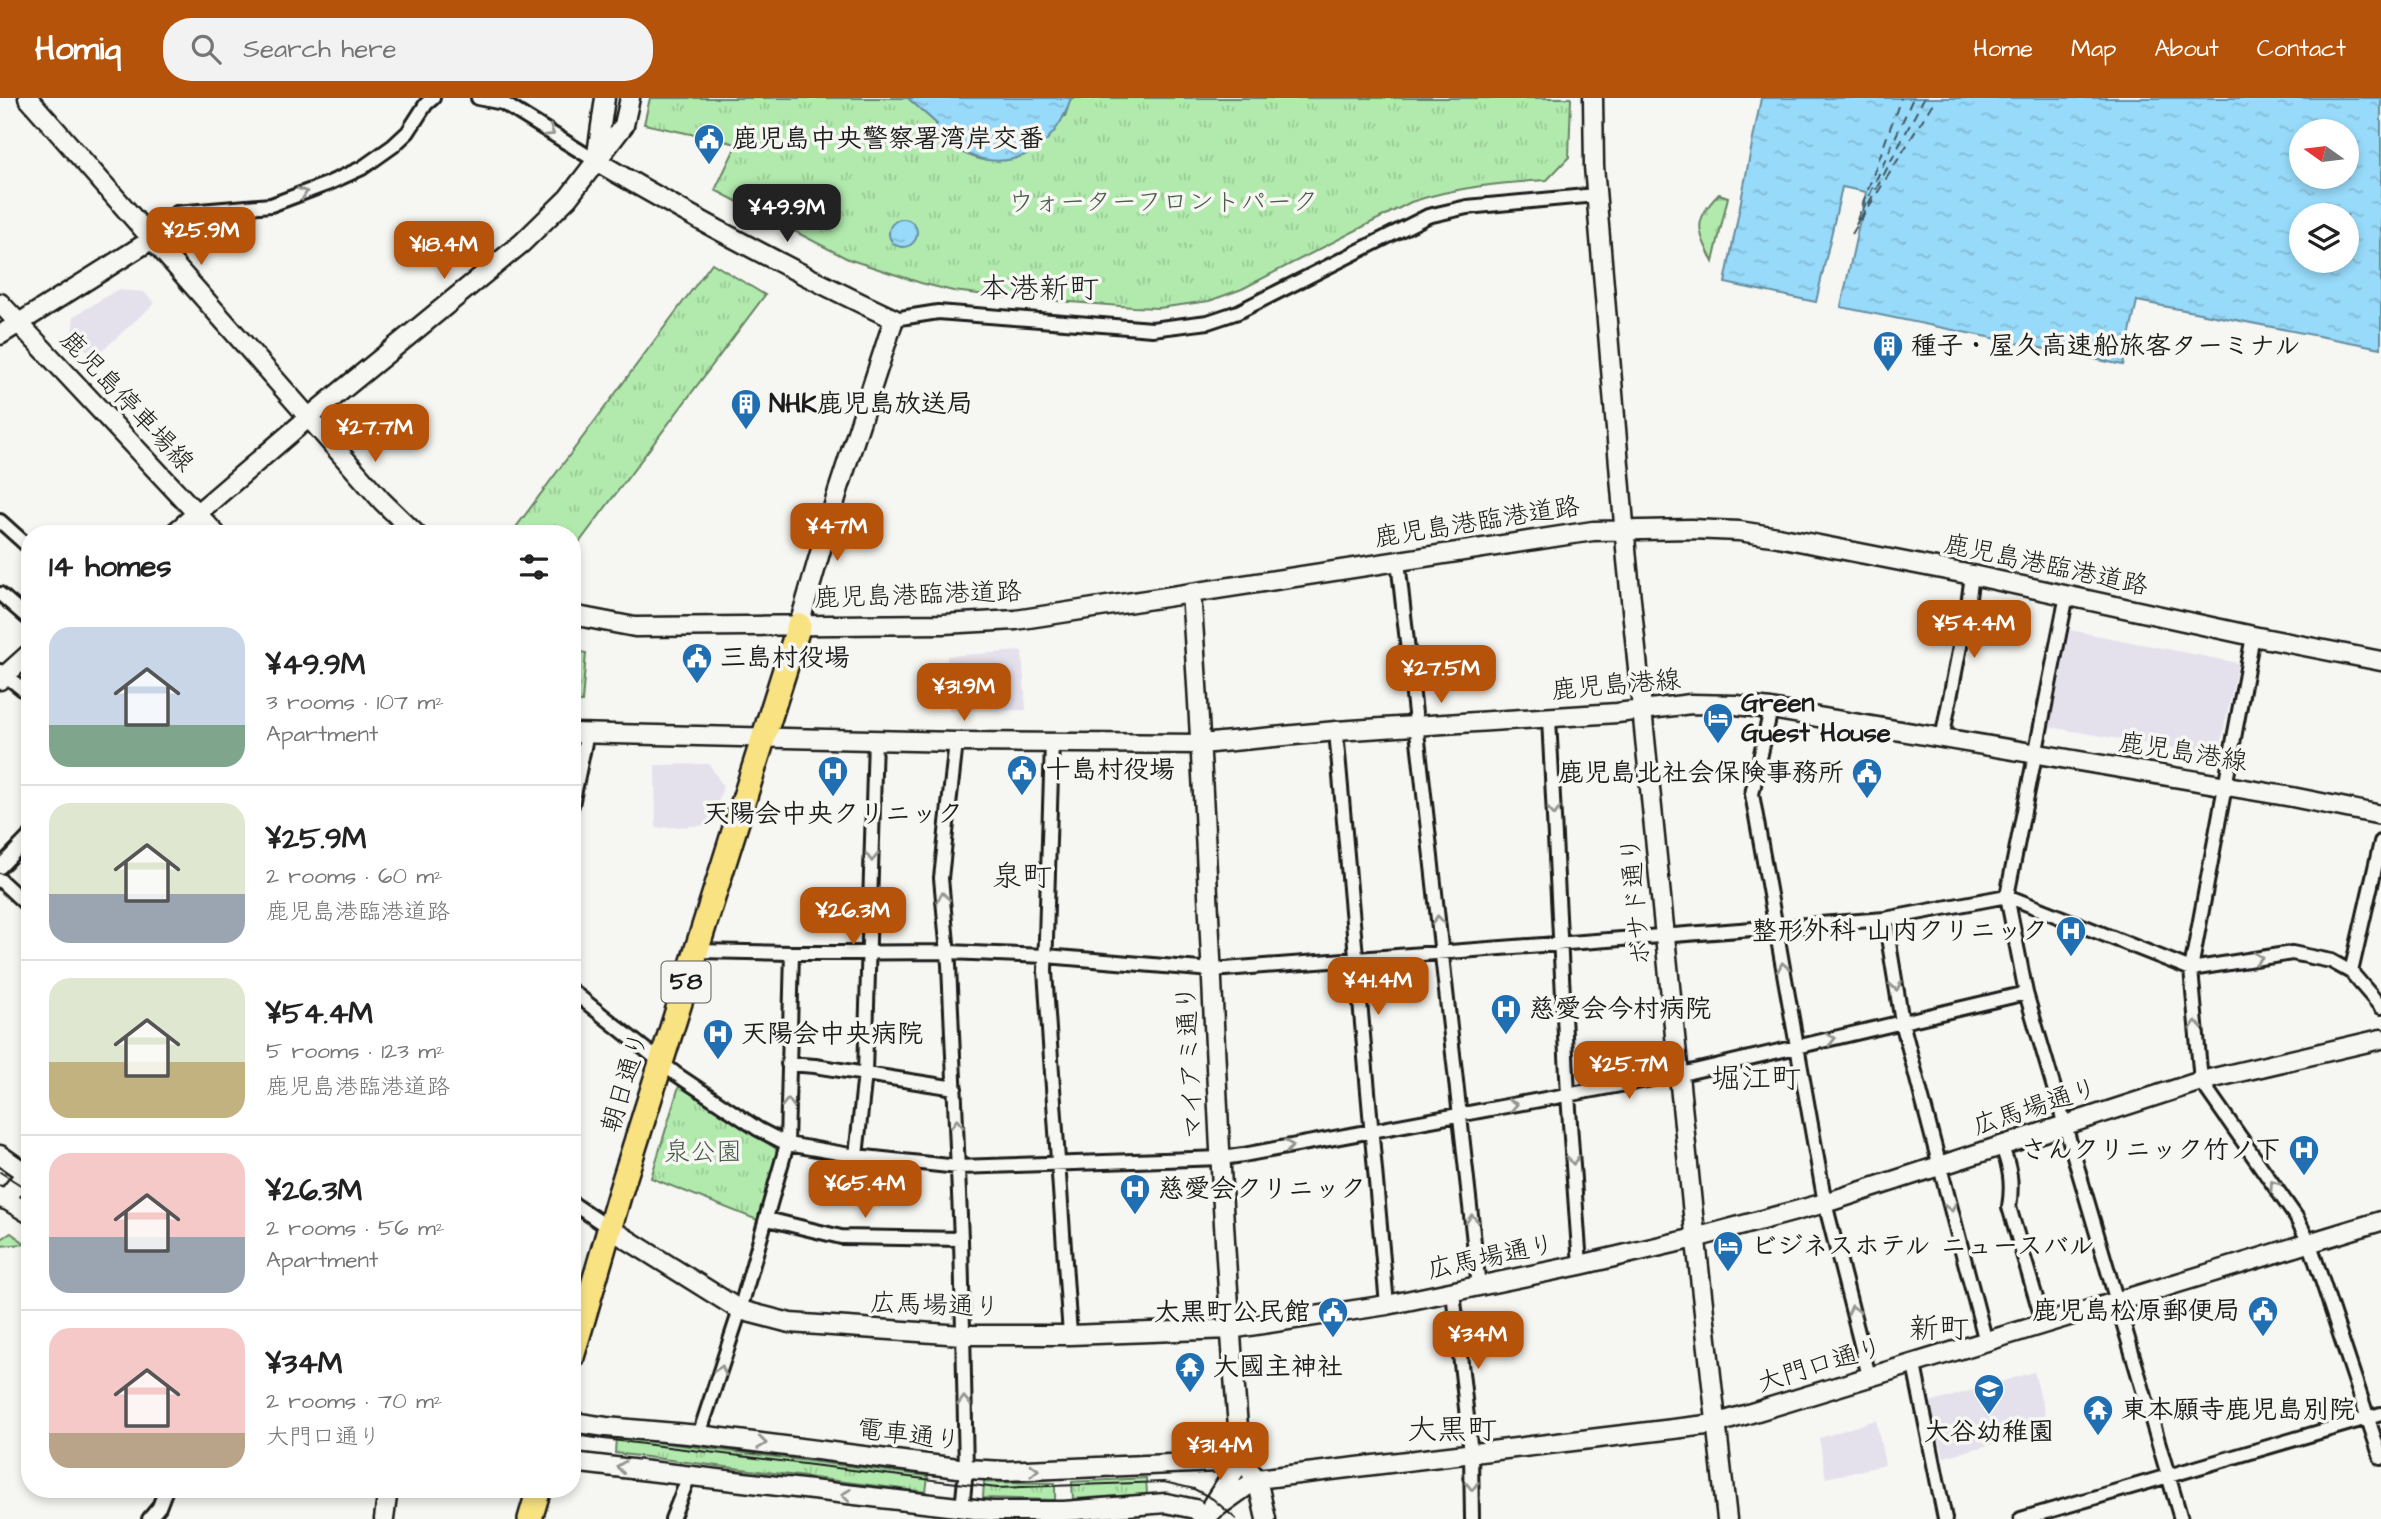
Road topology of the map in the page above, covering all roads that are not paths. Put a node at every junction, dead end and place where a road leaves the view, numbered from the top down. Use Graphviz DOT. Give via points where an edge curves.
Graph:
graph roads {
  1 [pos="27,98"];
  2 [pos="433,98"];
  3 [pos="478,98"];
  4 [pos="605,98"];
  5 [pos="630,98"];
  6 [pos="1593,98"];
  7 [pos="596,161"];
  8 [pos="1596,195"];
  9 [pos="151,240"];
  10 [pos="0,303"];
  11 [pos="894,319"];
  12 [pos="19,323"];
  13 [pos="0,335"];
  14 [pos="308,418"];
  15 [pos="197,514"];
  16 [pos="0,521"];
  17 [pos="184,525"];
  18 [pos="207,525"];
  19 [pos="407,525"];
  20 [pos="1625,529"];
  21 [pos="21,540"];
  22 [pos="1398,561"];
  23 [pos="1972,575"];
  24 [pos="1191,593"];
  25 [pos="0,594"];
  26 [pos="2067,595"];
  27 [pos="21,612"];
  28 [pos="581,617"];
  29 [pos="799,625"];
  30 [pos="2253,636"];
  31 [pos="21,660"];
  32 [pos="2381,661"];
  33 [pos="2,675"];
  34 [pos="21,689"];
  35 [pos="1771,709"];
  36 [pos="1644,710"];
  37 [pos="1549,718"];
  38 [pos="1417,726"];
  39 [pos="1336,732"];
  40 [pos="581,733"];
  41 [pos="763,736"];
  42 [pos="875,739"];
  43 [pos="1942,739"];
  44 [pos="956,742"];
  45 [pos="1052,742"];
  46 [pos="1201,744"];
  47 [pos="2034,754"];
  48 [pos="2225,786"];
  49 [pos="2381,815"];
  50 [pos="2381,842"];
  51 [pos="21,845"];
  52 [pos="0,867"];
  53 [pos="0,880"];
  54 [pos="21,896"];
  55 [pos="2007,896"];
  56 [pos="1885,919"];
  57 [pos="1776,927"];
  58 [pos="1666,936"];
  59 [pos="1560,944"];
  60 [pos="696,951"];
  61 [pos="869,952"];
  62 [pos="949,952"];
  63 [pos="792,953"];
  64 [pos="1442,953"];
  65 [pos="1046,956"];
  66 [pos="1356,959"];
  67 [pos="2191,969"];
  68 [pos="1212,970"];
  69 [pos="2351,972"];
  70 [pos="2026,993"];
  71 [pos="581,998"];
  72 [pos="2381,1007"];
  73 [pos="1902,1022"];
  74 [pos="2381,1039"];
  75 [pos="1797,1047"];
  76 [pos="661,1062"];
  77 [pos="788,1064"];
  78 [pos="865,1073"];
  79 [pos="1678,1074"];
  80 [pos="2201,1081"];
  81 [pos="955,1088"];
  82 [pos="1568,1095"];
  83 [pos="1460,1114"];
  84 [pos="2066,1123"];
  85 [pos="1372,1131"];
  86 [pos="788,1144"];
  87 [pos="2001,1145"];
  88 [pos="0,1155"];
  89 [pos="856,1156"];
  90 [pos="1222,1158"];
  91 [pos="1058,1164"];
  92 [pos="1940,1166"];
  93 [pos="958,1167"];
  94 [pos="21,1168"];
  95 [pos="21,1180"];
  96 [pos="3,1198"];
  97 [pos="1825,1203"];
  98 [pos="21,1209"];
  99 [pos="581,1209"];
  100 [pos="767,1219"];
  101 [pos="2381,1221"];
  102 [pos="609,1228"];
  103 [pos="1695,1238"];
  104 [pos="961,1239"];
  105 [pos="2310,1244"];
  106 [pos="1580,1265"];
  107 [pos="1479,1287"];
  108 [pos="1452,1292"];
  109 [pos="2117,1302"];
  110 [pos="1387,1305"];
  111 [pos="740,1310"];
  112 [pos="2044,1325"];
  113 [pos="581,1326"];
  114 [pos="1230,1329"];
  115 [pos="962,1335"];
  116 [pos="1070,1335"];
  117 [pos="1986,1342"];
  118 [pos="1914,1365"];
  119 [pos="1869,1376"];
  120 [pos="2375,1416"];
  121 [pos="581,1423"];
  122 [pos="1715,1424"];
  123 [pos="699,1435"];
  124 [pos="1471,1453"];
  125 [pos="2381,1458"];
  126 [pos="1241,1461"];
  127 [pos="581,1463"];
  128 [pos="966,1469"];
  129 [pos="2170,1475"];
  130 [pos="689,1476"];
  131 [pos="1257,1479"];
  132 [pos="162,1498"];
  133 [pos="386,1498"];
  134 [pos="536,1498"];
  135 [pos="962,1509"];
  136 [pos="1206,1518"];
  137 [pos="149,1519"];
  138 [pos="383,1519"];
  139 [pos="530,1519"];
  140 [pos="672,1519"];
  141 [pos="1266,1519"];
  142 [pos="1472,1519"];
  143 [pos="1727,1519"];
  144 [pos="1945,1519"];
  145 [pos="2021,1519"];
  146 [pos="2181,1519"];
  1 -- 9 [label="street"];
  9 -- 2 [label="street, one-way" via="176,213 271,205 362,168 408,132"];
  3 -- 7 [label="street, one-way" via="503,103"];
  4 -- 7 [label="street"];
  5 -- 7 [label="street" via="624,125"];
  6 -- 8 [label="street, ボサド通り"];
  7 -- 11 [label="street" via="822,285"];
  7 -- 14 [label="street" via="568,198 522,243"];
  8 -- 11 [label="street" via="1467,206 1428,216 1238,312 1208,322 1152,329 938,312"];
  8 -- 20 [label="street, ボサド通り"];
  9 -- 12 [label="street"];
  9 -- 14 [label="street"];
  10 -- 12 [label="street, 鹿児島停車場線"];
  11 -- 29 [label="street"];
  12 -- 13 [label="street"];
  12 -- 15 [label="street, 鹿児島停車場線"];
  14 -- 15 [label="street"];
  14 -- 19 [label="street"];
  15 -- 17 [label="street"];
  15 -- 18 [label="street, 鹿児島停車場線"];
  16 -- 21 [label="street"];
  20 -- 22 [label="street, 鹿児島港臨港道路"];
  20 -- 23 [label="street, 鹿児島港臨港道路" via="1752,533"];
  20 -- 36 [label="street, ボサド通り"];
  22 -- 24 [label="street, 鹿児島港臨港道路"];
  22 -- 38 [label="street"];
  23 -- 26 [label="street, 鹿児島港臨港道路"];
  23 -- 43 [label="street"];
  24 -- 29 [label="street, 鹿児島港臨港道路" via="1016,620"];
  24 -- 46 [label="street, マイアミ通り"];
  25 -- 27 [label="street"];
  26 -- 30 [label="street, 鹿児島港臨港道路"];
  26 -- 47 [label="street"];
  28 -- 29 [label="street, 鹿児島港臨港道路" via="635,626"];
  29 -- 41 [label="highway, 朝日通り / 58"];
  30 -- 32 [label="street, 鹿児島港臨港道路"];
  30 -- 48 [label="street"];
  31 -- 33 [label="street"];
  33 -- 34 [label="street"];
  35 -- 36 [label="street, 鹿児島港線" via="1713,704"];
  35 -- 43 [label="street, 鹿児島港線"];
  35 -- 57 [label="street" via="1752,794"];
  36 -- 37 [label="street, 鹿児島港線"];
  36 -- 58 [label="street, ボサド通り"];
  37 -- 38 [label="street, 鹿児島港線"];
  37 -- 59 [label="street, one-way"];
  38 -- 39 [label="street, 鹿児島港線"];
  64 -- 38 [label="street, one-way"];
  39 -- 46 [label="street, 鹿児島港線"];
  39 -- 66 [label="street"];
  40 -- 41 [label="street"];
  41 -- 42 [label="street, 鹿児島港線"];
  41 -- 60 [label="highway, 朝日通り / 58"];
  42 -- 44 [label="street, 鹿児島港線"];
  42 -- 61 [label="street, one-way"];
  43 -- 47 [label="street, 鹿児島港線"];
  44 -- 45 [label="street, 鹿児島港線"];
  62 -- 44 [label="street, one-way" via="941,878"];
  45 -- 46 [label="street, 鹿児島港線"];
  45 -- 65 [label="street"];
  46 -- 68 [label="street, マイアミ通り"];
  47 -- 48 [label="street, 鹿児島港線"];
  47 -- 55 [label="street"];
  48 -- 49 [label="street, 鹿児島港線"];
  48 -- 67 [label="street"];
  50 -- 69 [label="street"];
  51 -- 52 [label="street"];
  53 -- 54 [label="street"];
  55 -- 56 [label="street"];
  55 -- 67 [label="street"];
  55 -- 70 [label="street"];
  56 -- 57 [label="street"];
  56 -- 73 [label="street, one-way"];
  57 -- 58 [label="street"];
  75 -- 57 [label="street, one-way"];
  58 -- 59 [label="street"];
  58 -- 79 [label="street, ボサド通り"];
  59 -- 64 [label="street"];
  59 -- 82 [label="street"];
  60 -- 63 [label="street"];
  60 -- 76 [label="highway, 朝日通り / 58"];
  61 -- 62 [label="street"];
  61 -- 63 [label="street"];
  61 -- 78 [label="street"];
  62 -- 65 [label="street"];
  62 -- 81 [label="street"];
  63 -- 77 [label="street"];
  64 -- 66 [label="street"];
  64 -- 83 [label="street"];
  65 -- 68 [label="street"];
  65 -- 91 [label="street"];
  66 -- 68 [label="street"];
  66 -- 85 [label="street"];
  67 -- 69 [label="street, one-way" via="2292,953 2331,961"];
  80 -- 67 [label="street, one-way"];
  68 -- 90 [label="street, マイアミ通り"];
  69 -- 72 [label="street"];
  70 -- 73 [label="street"];
  70 -- 84 [label="street"];
  71 -- 76 [label="street"];
  75 -- 73 [label="street, one-way"];
  73 -- 92 [label="street"];
  74 -- 80 [label="street, 広馬場通り"];
  75 -- 79 [label="street"];
  75 -- 97 [label="street"];
  76 -- 86 [label="street" via="758,1129"];
  76 -- 102 [label="highway, 朝日通り / 58"];
  77 -- 78 [label="street"];
  86 -- 77 [label="street, one-way"];
  78 -- 81 [label="street"];
  78 -- 89 [label="street"];
  79 -- 82 [label="street"];
  79 -- 103 [label="street, ボサド通り"];
  80 -- 84 [label="street, 広馬場通り"];
  105 -- 80 [label="street, one-way"];
  93 -- 81 [label="street, one-way"];
  83 -- 82 [label="street, one-way"];
  82 -- 106 [label="street, one-way"];
  83 -- 85 [label="street"];
  107 -- 83 [label="street, one-way"];
  84 -- 87 [label="street, 広馬場通り"];
  84 -- 109 [label="street"];
  90 -- 85 [label="street, one-way"];
  85 -- 110 [label="street"];
  86 -- 89 [label="street"];
  86 -- 100 [label="street"];
  87 -- 92 [label="street, 広馬場通り"];
  87 -- 112 [label="street" via="2012,1186 2009,1206"];
  88 -- 94 [label="street"];
  89 -- 93 [label="street"];
  90 -- 91 [label="street"];
  90 -- 114 [label="street, マイアミ通り"];
  91 -- 93 [label="street"];
  91 -- 116 [label="street"];
  92 -- 97 [label="street, 広馬場通り"];
  92 -- 117 [label="street, one-way"];
  93 -- 104 [label="street"];
  95 -- 96 [label="street"];
  96 -- 98 [label="street"];
  97 -- 103 [label="street, 広馬場通り"];
  119 -- 97 [label="street, one-way"];
  99 -- 102 [label="street"];
  100 -- 104 [label="street" via="841,1237"];
  100 -- 111 [label="street"];
  101 -- 105 [label="street, 大門口通り"];
  102 -- 111 [label="street, 広馬場通り"];
  102 -- 113 [label="highway, 朝日通り / 58"];
  103 -- 106 [label="street, 広馬場通り"];
  103 -- 122 [label="street, ボサド通り"];
  104 -- 115 [label="street"];
  105 -- 109 [label="street, 大門口通り"];
  105 -- 120 [label="street"];
  106 -- 107 [label="street, 広馬場通り"];
  107 -- 108 [label="street, 広馬場通り"];
  108 -- 110 [label="street, 広馬場通り"];
  108 -- 124 [label="street"];
  109 -- 112 [label="street, 大門口通り"];
  109 -- 129 [label="street"];
  110 -- 114 [label="street, 広馬場通り"];
  111 -- 115 [label="street, 広馬場通り" via="790,1323"];
  123 -- 111 [label="street, one-way"];
  112 -- 117 [label="street, 大門口通り"];
  114 -- 116 [label="street, 広馬場通り"];
  114 -- 126 [label="street, マイアミ通り"];
  115 -- 116 [label="street, 広馬場通り"];
  128 -- 115 [label="street, one-way"];
  117 -- 118 [label="street, 大門口通り"];
  118 -- 119 [label="street, 大門口通り"];
  118 -- 144 [label="street"];
  119 -- 122 [label="street, 大門口通り"];
  120 -- 125 [label="street"];
  120 -- 129 [label="street"];
  121 -- 123 [label="street, 電車通り"];
  122 -- 124 [label="street, 大門口通り"];
  122 -- 143 [label="street, ボサド通り"];
  123 -- 128 [label="street, 電車通り, one-way"];
  124 -- 131 [label="street, 大門口通り"];
  124 -- 142 [label="street, one-way"];
  128 -- 126 [label="street, 電車通り, one-way"];
  126 -- 131 [label="street"];
  126 -- 136 [label="street"];
  130 -- 127 [label="street, one-way"];
  128 -- 135 [label="street"];
  129 -- 145 [label="street"];
  129 -- 146 [label="street"];
  135 -- 130 [label="street, one-way"];
  130 -- 140 [label="street"];
  131 -- 136 [label="street"];
  131 -- 141 [label="street"];
  132 -- 137 [label="street"];
  133 -- 138 [label="street"];
  134 -- 139 [label="highway"];
  135 -- 136 [label="street" via="1022,1513 1166,1503 1195,1509"];
}
